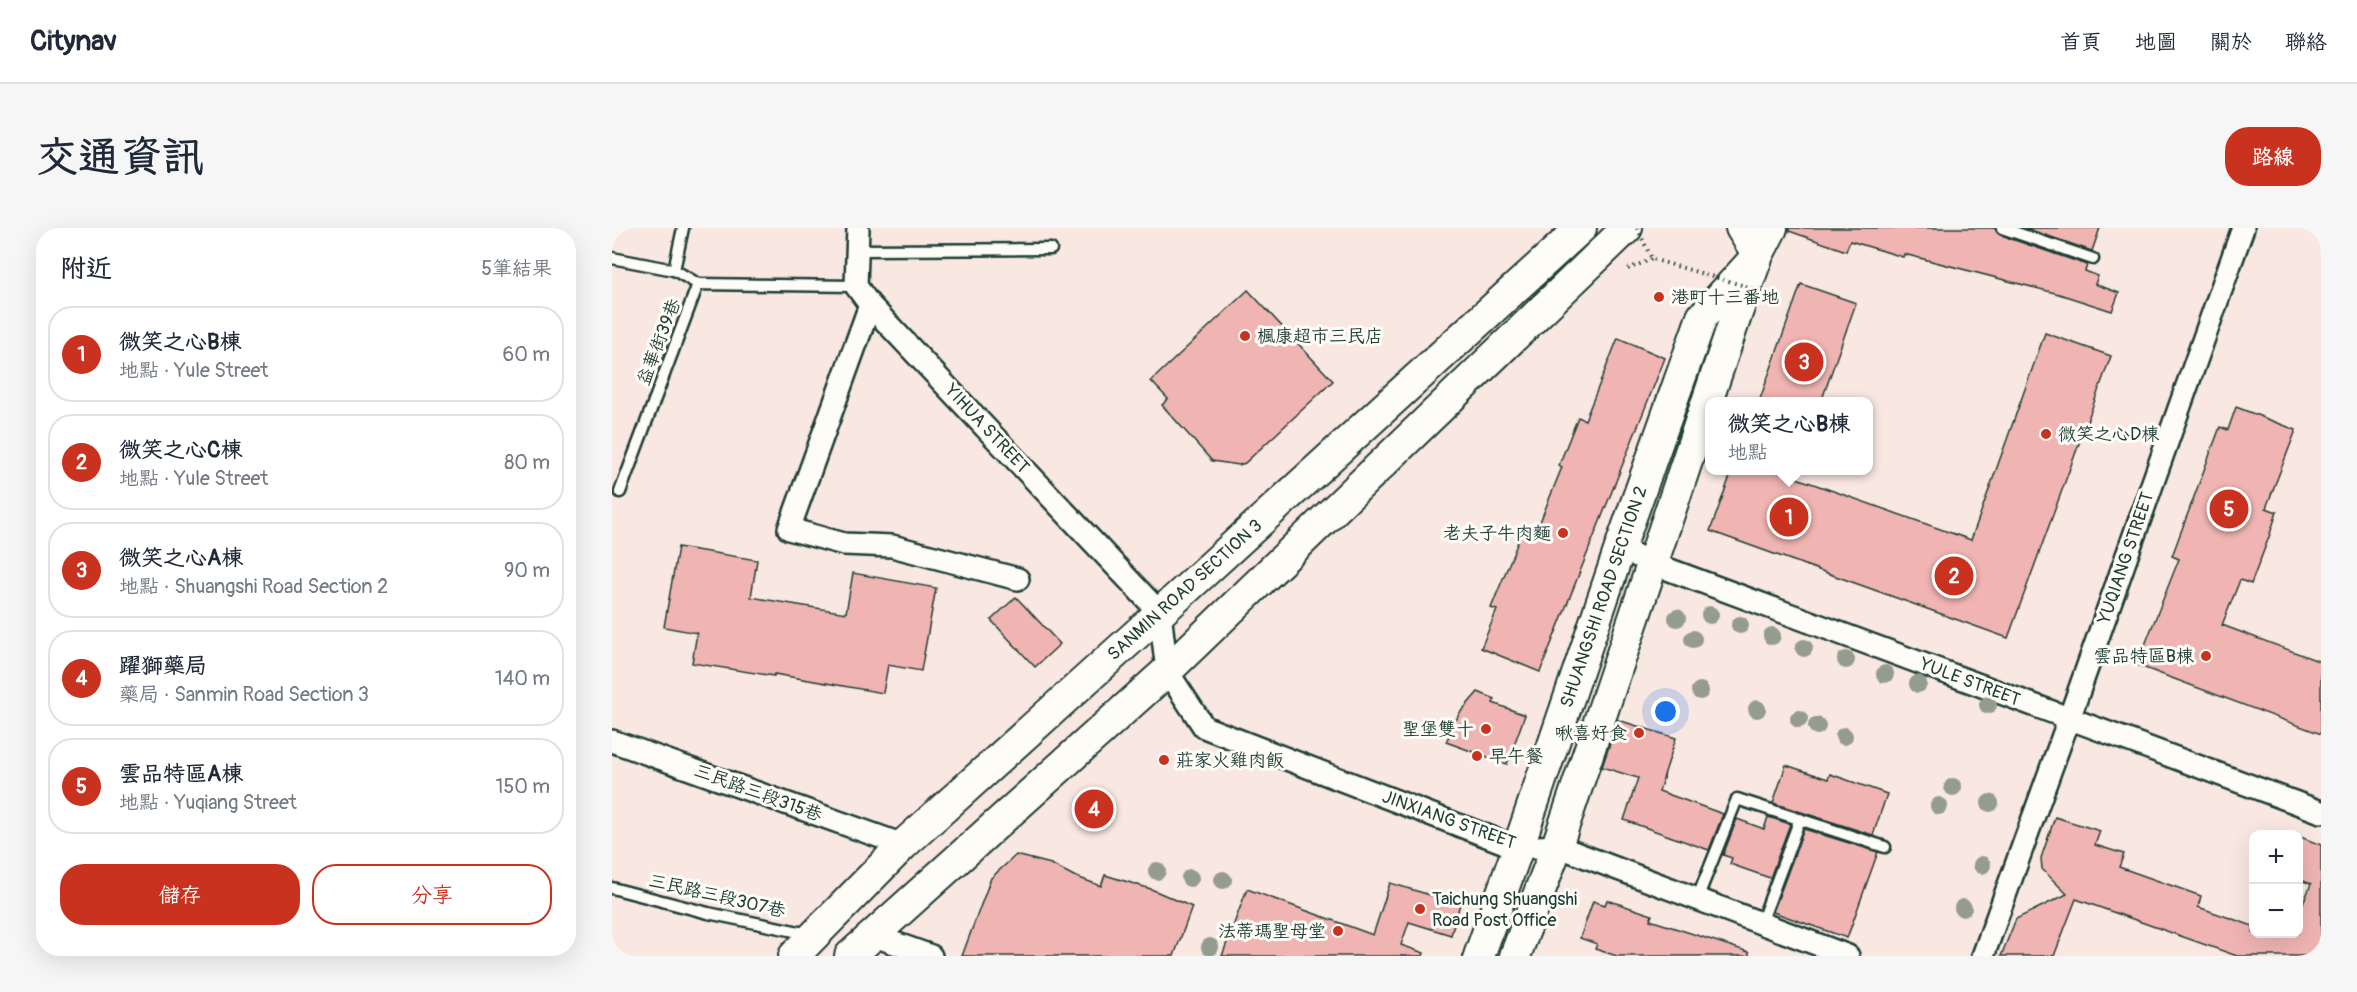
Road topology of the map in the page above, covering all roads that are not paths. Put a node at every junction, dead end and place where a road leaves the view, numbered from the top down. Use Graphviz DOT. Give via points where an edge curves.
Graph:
graph roads {
  1 [pos="683,228"];
  2 [pos="858,228"];
  3 [pos="1581,228"];
  4 [pos="1627,228"];
  5 [pos="1741,228"];
  6 [pos="1772,228"];
  7 [pos="2002,228"];
  8 [pos="2243,228"];
  9 [pos="1051,249"];
  10 [pos="857,250"];
  11 [pos="1758,255"];
  12 [pos="612,258"];
  13 [pos="2093,259"];
  14 [pos="674,270"];
  15 [pos="698,284"];
  16 [pos="856,286"];
  17 [pos="870,305"];
  18 [pos="1710,397"];
  19 [pos="1705,412"];
  20 [pos="620,492"];
  21 [pos="1620,548"];
  22 [pos="1654,564"];
  23 [pos="1018,579"];
  24 [pos="1160,613"];
  25 [pos="1167,671"];
  26 [pos="2069,719"];
  27 [pos="612,741"];
  28 [pos="2321,812"];
  29 [pos="1800,819"];
  30 [pos="903,845"];
  31 [pos="1557,846"];
  32 [pos="1886,847"];
  33 [pos="1518,848"];
  34 [pos="612,888"];
  35 [pos="1696,899"];
  36 [pos="1761,923"];
  37 [pos="872,935"];
  38 [pos="815,936"];
  39 [pos="794,956"];
  40 [pos="850,956"];
  41 [pos="931,956"];
  42 [pos="1479,956"];
  43 [pos="1515,956"];
  44 [pos="1848,956"];
  45 [pos="1983,956"];
  1 -- 14 [label="lane"];
  2 -- 10 [label="street"];
  3 -- 24 [label="main road, SANMIN ROAD SECTION 3"];
  4 -- 25 [label="main road"];
  5 -- 11 [label="main road"];
  6 -- 11 [label="main road, SHUANGSHI ROAD SECTION 2"];
  7 -- 13 [label="lane"];
  8 -- 26 [label="street, YUQIANG STREET"];
  9 -- 10 [label="lane"];
  10 -- 16 [label="street"];
  11 -- 18 [label="main road, SHUANGSHI ROAD SECTION 2"];
  11 -- 21 [label="main road, SHUANGSHI ROAD SECTION 2" via="1702,316"];
  12 -- 14 [label="lane"];
  14 -- 15 [label="lane"];
  15 -- 16 [label="lane, 益華街39巷"];
  15 -- 20 [label="lane, 益華街39巷"];
  16 -- 17 [label="street, YIHUA STREET"];
  17 -- 23 [label="street" via="789,529 844,544 892,546"];
  17 -- 24 [label="street, YIHUA STREET"];
  19 -- 22 [label="main road, SHUANGSHI ROAD SECTION 2"];
  21 -- 22 [label="street, YULE STREET"];
  21 -- 33 [label="main road, SHUANGSHI ROAD SECTION 2"];
  22 -- 26 [label="street, YULE STREET"];
  22 -- 31 [label="main road, SHUANGSHI ROAD SECTION 2"];
  24 -- 25 [label="street, JINXIANG STREET"];
  24 -- 30 [label="main road, SANMIN ROAD SECTION 3"];
  25 -- 33 [label="street, JINXIANG STREET" via="1204,728"];
  25 -- 37 [label="main road"];
  26 -- 28 [label="street, YULE STREET"];
  26 -- 45 [label="street, YUQIANG STREET"];
  27 -- 30 [label="street, 三民路三段315巷"];
  29 -- 32 [label="lane"];
  29 -- 35 [label="lane" via="1737,799"];
  29 -- 36 [label="lane"];
  30 -- 38 [label="main road, SANMIN ROAD SECTION 3"];
  31 -- 33 [label="street, JINXIANG STREET"];
  31 -- 35 [label="street, JINXIANG STREET"];
  31 -- 43 [label="main road, SHUANGSHI ROAD SECTION 2"];
  33 -- 42 [label="main road, SHUANGSHI ROAD SECTION 2"];
  34 -- 38 [label="lane, 三民路三段307巷"];
  35 -- 36 [label="street, JINXIANG STREET"];
  36 -- 44 [label="street, JINXIANG STREET"];
  37 -- 40 [label="main road"];
  37 -- 41 [label="street"];
  38 -- 39 [label="main road, SANMIN ROAD SECTION 3"];
}
